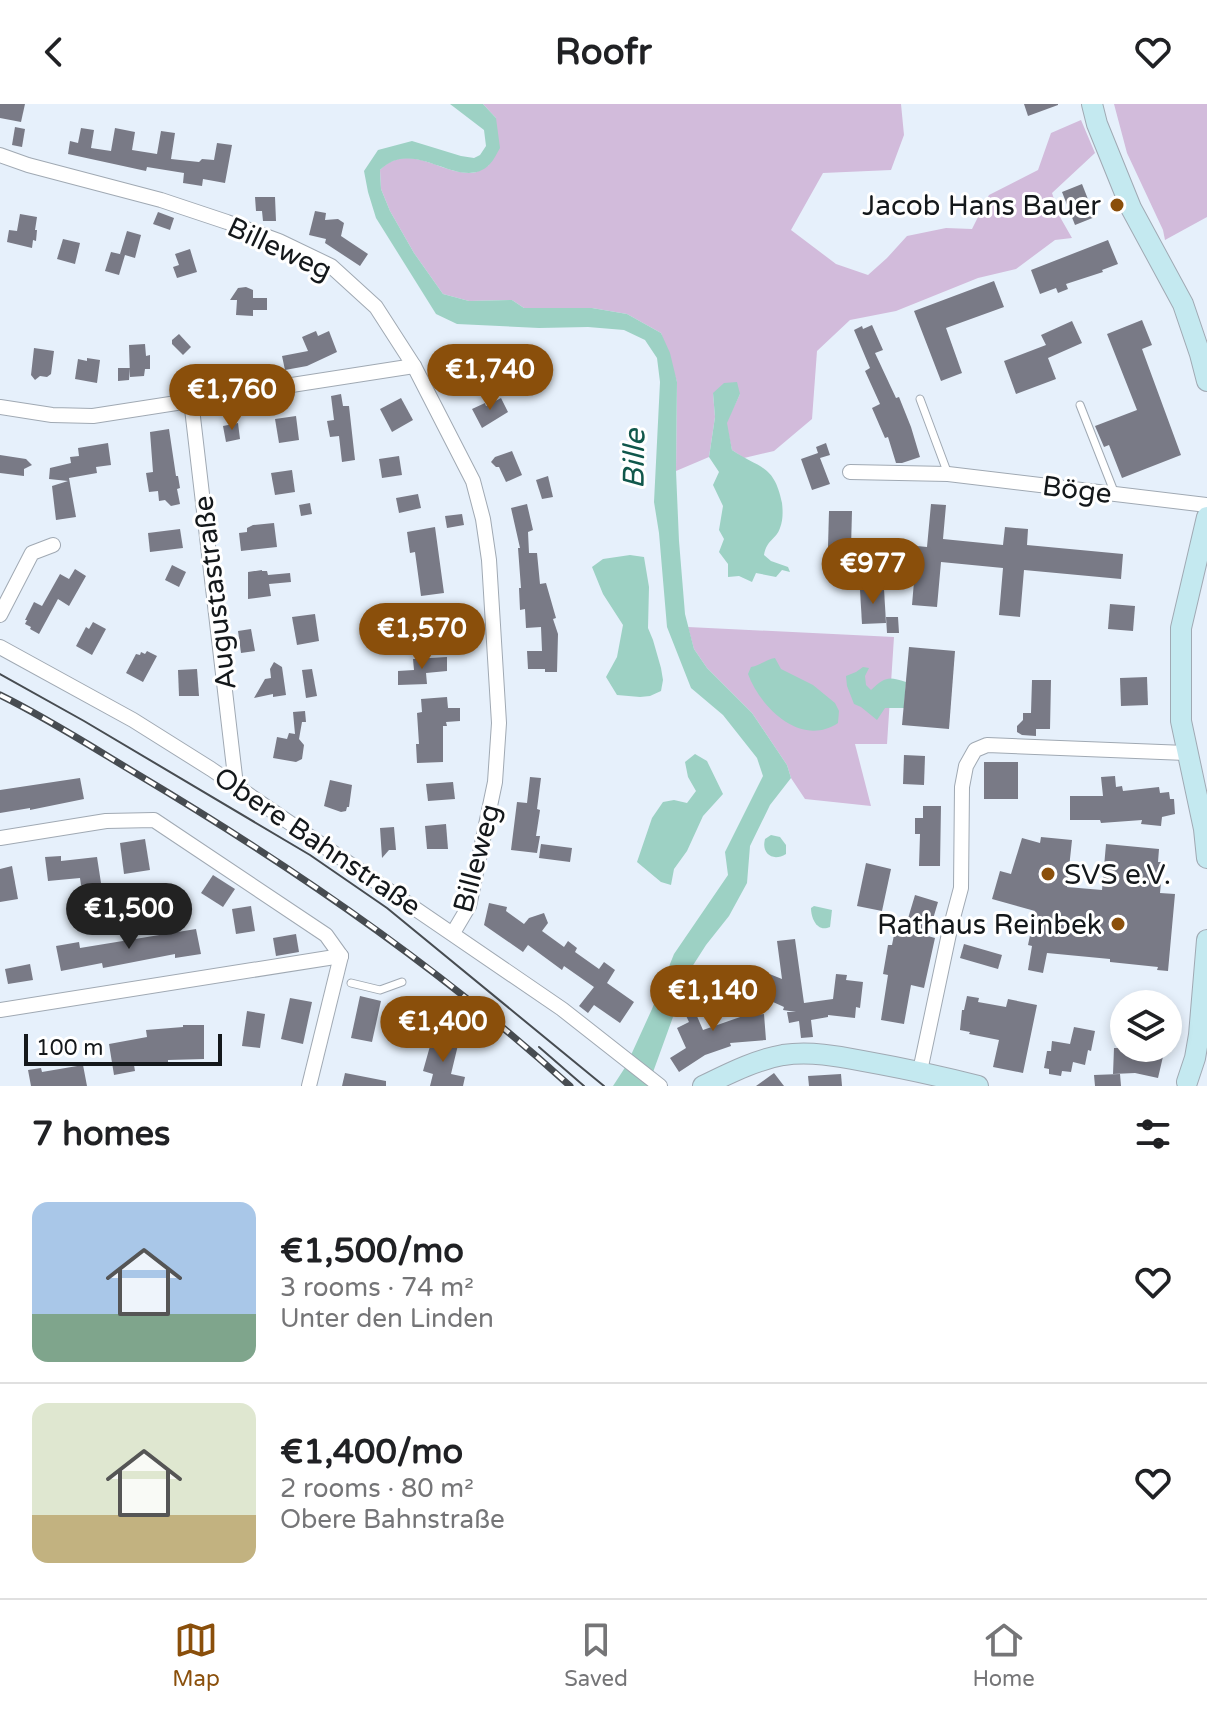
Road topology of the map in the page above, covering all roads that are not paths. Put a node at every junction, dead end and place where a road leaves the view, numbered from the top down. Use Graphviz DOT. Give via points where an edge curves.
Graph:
graph roads {
  1 [pos="1092,104"];
  2 [pos="0,155"];
  3 [pos="414,366"];
  4 [pos="1207,381"];
  5 [pos="920,399"];
  6 [pos="191,400"];
  7 [pos="1080,405"];
  8 [pos="0,407"];
  9 [pos="850,472"];
  10 [pos="948,474"];
  11 [pos="1115,494"];
  12 [pos="1207,505"];
  13 [pos="1207,517"];
  14 [pos="53,545"];
  15 [pos="0,615"];
  16 [pos="0,647"];
  17 [pos="1186,753"];
  18 [pos="236,785"];
  19 [pos="0,838"];
  20 [pos="1207,858"];
  21 [pos="453,933"];
  22 [pos="1207,940"];
  23 [pos="341,956"];
  24 [pos="402,982"];
  25 [pos="351,983"];
  26 [pos="0,1010"];
  27 [pos="1202,1028"];
  28 [pos="1207,1070"];
  29 [pos="920,1071"];
  30 [pos="1207,1076"];
  31 [pos="729,1080"];
  32 [pos="1186,1085"];
  33 [pos="309,1086"];
  34 [pos="660,1086"];
  35 [pos="703,1086"];
  36 [pos="978,1086"];
  1 -- 4 [label="main road" via="1131,208 1183,304"];
  2 -- 3 [label="street, Billeweg" via="227,222 331,266 376,307"];
  3 -- 6 [label="street"];
  3 -- 21 [label="street, Billeweg" via="473,481 489,560 499,723 495,782 469,906"];
  5 -- 10 [label="lane"];
  6 -- 8 [label="street" via="93,416"];
  6 -- 18 [label="street, Augustastraße"];
  7 -- 11 [label="lane"];
  9 -- 10 [label="street, Böge"];
  10 -- 11 [label="street, Böge"];
  11 -- 12 [label="street, Böge"];
  13 -- 17 [label="main road" via="1181,628"];
  14 -- 15 [label="street" via="32,553"];
  16 -- 18 [label="street, Obere Bahnstraße" via="133,720"];
  17 -- 20 [label="main road"];
  17 -- 29 [label="street" via="987,745 975,750 962,787 961,888"];
  18 -- 21 [label="street, Obere Bahnstraße"];
  19 -- 23 [label="street" via="106,821 154,820 326,935"];
  21 -- 34 [label="street, Obere Bahnstraße"];
  22 -- 27 [label="main road"];
  23 -- 26 [label="street"];
  23 -- 33 [label="street"];
  24 -- 25 [label="lane" via="380,990"];
  27 -- 28 [label="main road" via="1201,1058"];
  27 -- 32 [label="main road"];
  29 -- 31 [label="main road" via="802,1054 769,1059"];
  29 -- 36 [label="main road"];
  30 -- 32 [label="main road"];
  31 -- 35 [label="main road"];
}
